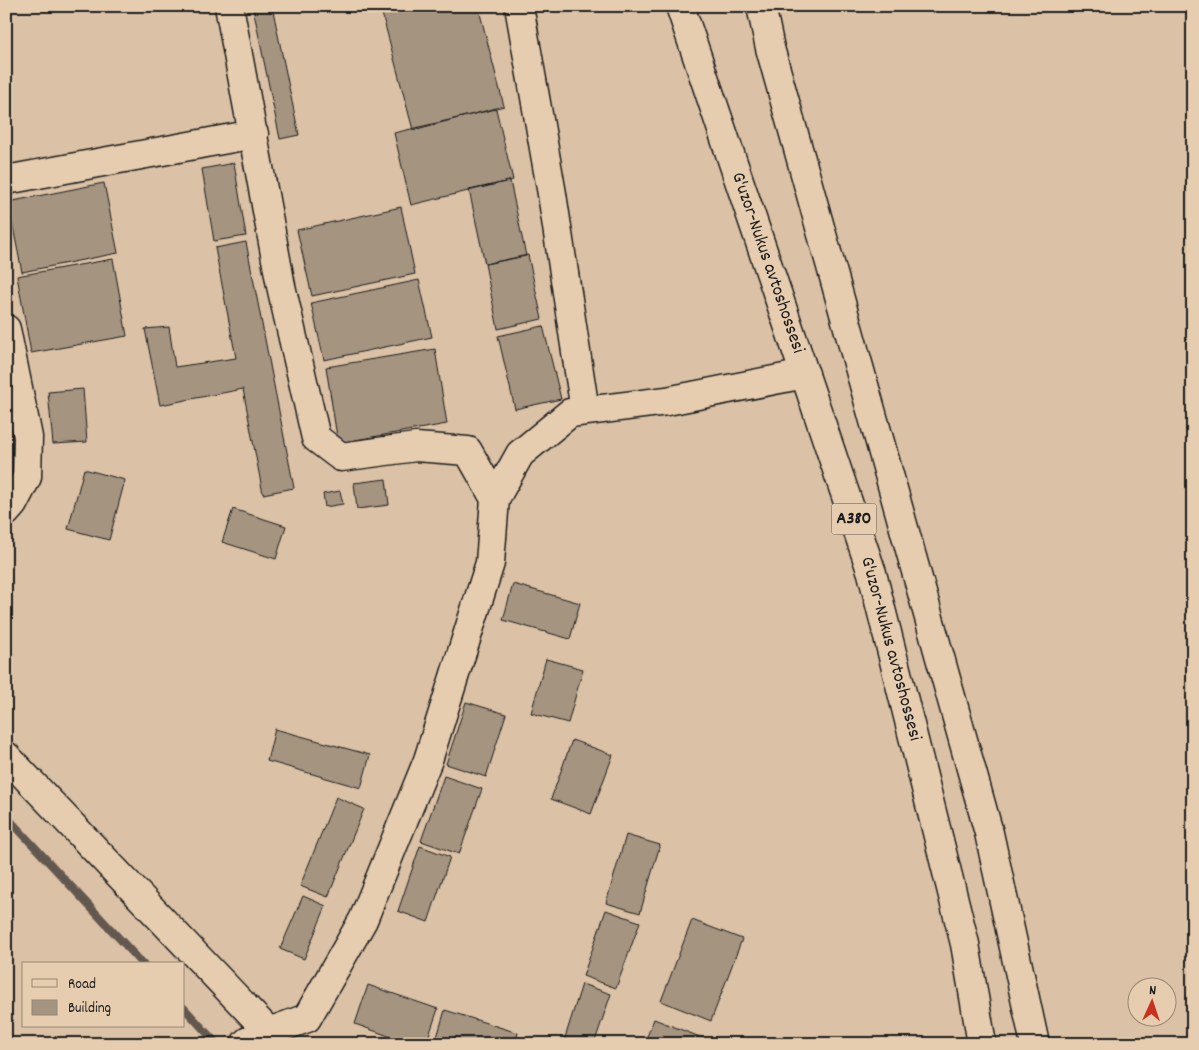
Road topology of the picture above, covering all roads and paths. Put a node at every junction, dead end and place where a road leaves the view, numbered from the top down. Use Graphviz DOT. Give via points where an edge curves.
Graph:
graph roads {
  1 [pos="229,6"];
  2 [pos="519,6"];
  3 [pos="680,6"];
  4 [pos="761,6"];
  5 [pos="254,134"];
  6 [pos="6,180"];
  7 [pos="6,329"];
  8 [pos="805,374"];
  9 [pos="585,411"];
  10 [pos="495,499"];
  11 [pos="6,512"];
  12 [pos="6,756"];
  13 [pos="259,1040"];
  14 [pos="982,1044"];
  15 [pos="1036,1044"];
  1 -- 5 [label="main road"];
  2 -- 9 [label="main road"];
  3 -- 8 [label="main road, G'uzor-Nukus avtoshossesi / A380"];
  4 -- 15 [label="main road" via="989,833"];
  5 -- 6 [label="main road"];
  5 -- 10 [label="main road" via="281,286 316,438 341,457 416,447 468,451"];
  7 -- 11 [label="main road" via="28,437 27,477"];
  8 -- 9 [label="main road" via="667,400"];
  8 -- 14 [label="main road, G'uzor-Nukus avtoshossesi / A380" via="872,572 965,944"];
  9 -- 10 [label="main road" via="570,413 520,454"];
  10 -- 13 [label="main road" via="488,572 428,760 363,920 307,1018"];
  12 -- 13 [label="main road"];
}
